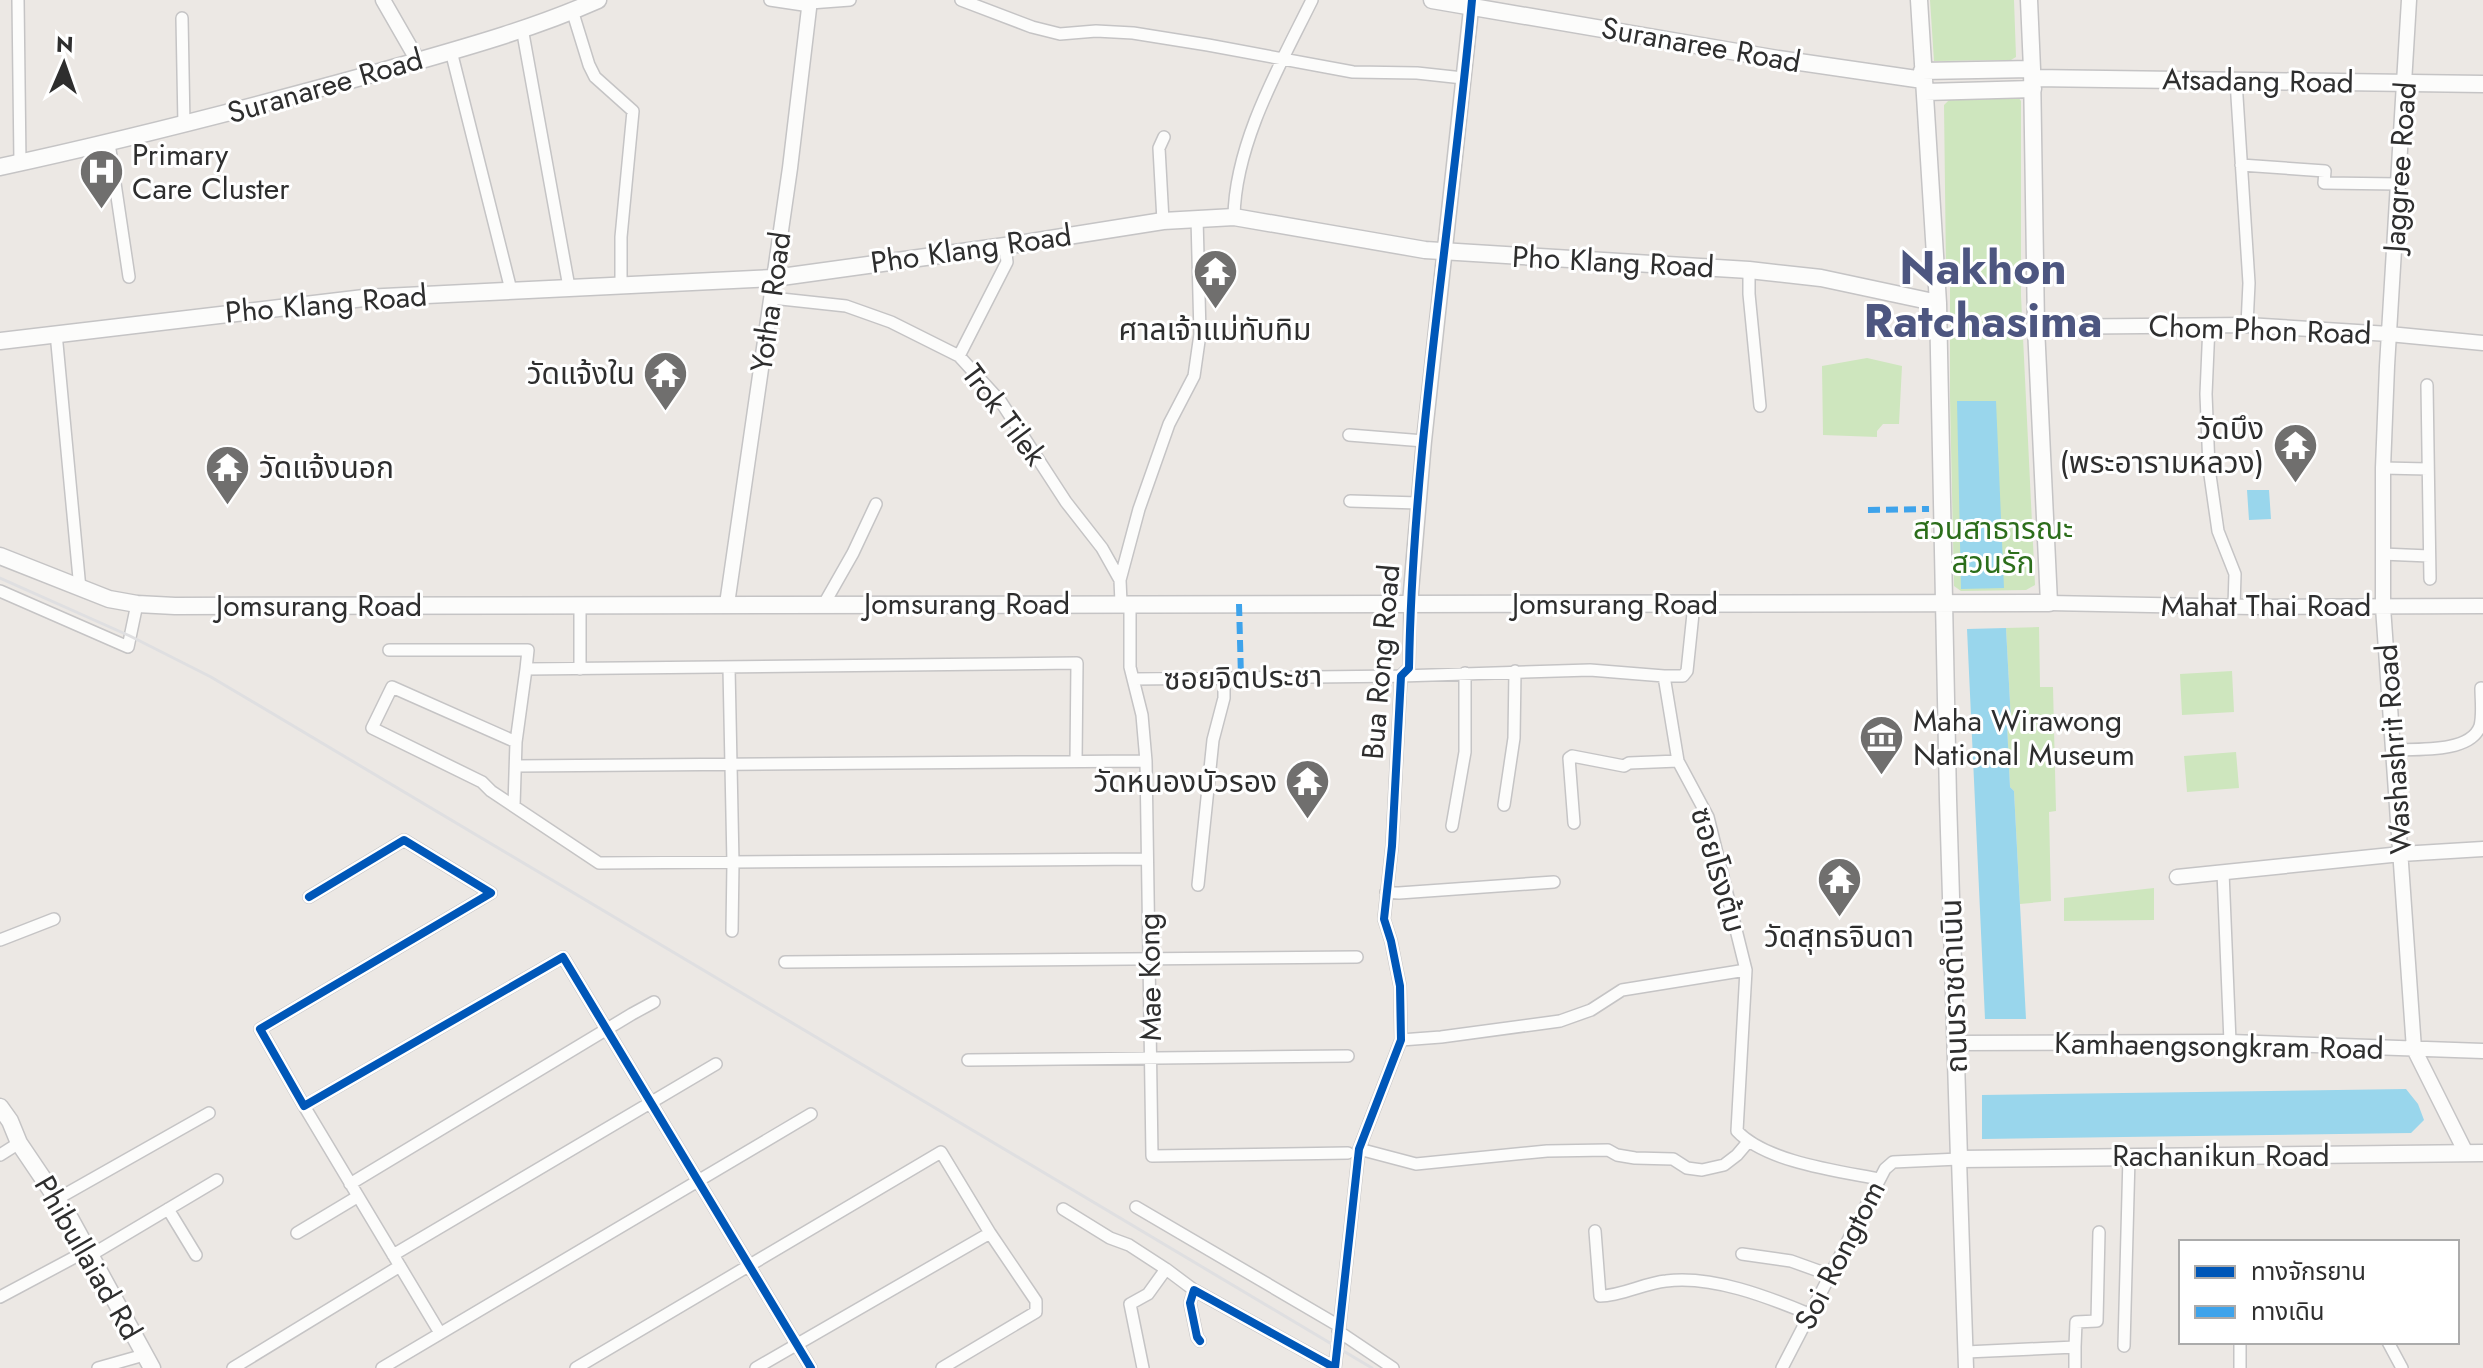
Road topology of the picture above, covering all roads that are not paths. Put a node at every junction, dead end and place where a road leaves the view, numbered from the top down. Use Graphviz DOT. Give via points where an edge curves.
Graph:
graph roads {
  1 [pos="18,0"];
  2 [pos="383,0"];
  3 [pos="598,0"];
  4 [pos="770,0"];
  5 [pos="850,0"];
  6 [pos="961,0"];
  7 [pos="1312,0"];
  8 [pos="1432,0"];
  9 [pos="1919,0"];
  10 [pos="2029,0"];
  11 [pos="2409,0"];
  12 [pos="810,3"];
  13 [pos="1471,3"];
  14 [pos="572,10"];
  15 [pos="182,18"];
  16 [pos="522,28"];
  17 [pos="451,51"];
  18 [pos="1283,59"];
  19 [pos="418,61"];
  20 [pos="1463,78"];
  21 [pos="2033,79"];
  22 [pos="1924,81"];
  23 [pos="2236,81"];
  24 [pos="2406,83"];
  25 [pos="2483,84"];
  26 [pos="184,125"];
  27 [pos="1164,137"];
  28 [pos="109,143"];
  29 [pos="20,163"];
  30 [pos="2241,165"];
  31 [pos="0,167"];
  32 [pos="2399,184"];
  33 [pos="1234,217"];
  34 [pos="1197,218"];
  35 [pos="1163,221"];
  36 [pos="1005,246"];
  37 [pos="1443,253"];
  38 [pos="1749,270"];
  39 [pos="129,277"];
  40 [pos="774,278"];
  41 [pos="621,285"];
  42 [pos="569,287"];
  43 [pos="511,290"];
  44 [pos="772,298"];
  45 [pos="1938,303"];
  46 [pos="2209,325"];
  47 [pos="2247,325"];
  48 [pos="2036,327"];
  49 [pos="56,333"];
  50 [pos="2389,334"];
  51 [pos="0,341"];
  52 [pos="2483,343"];
  53 [pos="959,356"];
  54 [pos="2427,385"];
  55 [pos="1760,406"];
  56 [pos="1349,435"];
  57 [pos="1424,441"];
  58 [pos="2383,468"];
  59 [pos="2428,469"];
  60 [pos="1350,501"];
  61 [pos="1419,503"];
  62 [pos="876,504"];
  63 [pos="2382,554"];
  64 [pos="0,556"];
  65 [pos="2429,556"];
  66 [pos="2430,579"];
  67 [pos="1120,580"];
  68 [pos="80,589"];
  69 [pos="0,591"];
  70 [pos="1125,603"];
  71 [pos="1410,603"];
  72 [pos="1944,603"];
  73 [pos="2049,603"];
  74 [pos="137,604"];
  75 [pos="727,604"];
  76 [pos="824,604"];
  77 [pos="1694,604"];
  78 [pos="580,605"];
  79 [pos="2234,606"];
  80 [pos="2483,606"];
  81 [pos="2383,607"];
  82 [pos="389,650"];
  83 [pos="729,668"];
  84 [pos="526,669"];
  85 [pos="580,669"];
  86 [pos="1515,671"];
  87 [pos="1465,673"];
  88 [pos="1401,676"];
  89 [pos="1664,676"];
  90 [pos="1224,677"];
  91 [pos="1134,679"];
  92 [pos="2481,688"];
  93 [pos="516,742"];
  94 [pos="2393,750"];
  95 [pos="1076,761"];
  96 [pos="1146,761"];
  97 [pos="1678,761"];
  98 [pos="730,765"];
  99 [pos="516,766"];
  100 [pos="1504,805"];
  101 [pos="514,806"];
  102 [pos="1574,823"];
  103 [pos="1452,826"];
  104 [pos="2483,849"];
  105 [pos="2401,854"];
  106 [pos="1147,859"];
  107 [pos="733,863"];
  108 [pos="2223,872"];
  109 [pos="2177,877"];
  110 [pos="1554,882"];
  111 [pos="1198,885"];
  112 [pos="1386,892"];
  113 [pos="309,897"];
  114 [pos="54,919"];
  115 [pos="732,931"];
  116 [pos="0,940"];
  117 [pos="1357,957"];
  118 [pos="1150,958"];
  119 [pos="785,962"];
  120 [pos="1746,970"];
  121 [pos="654,1002"];
  122 [pos="607,1030"];
  123 [pos="1401,1040"];
  124 [pos="2230,1042"];
  125 [pos="1955,1043"];
  126 [pos="2414,1049"];
  127 [pos="2483,1051"];
  128 [pos="1348,1056"];
  129 [pos="1152,1058"];
  130 [pos="968,1060"];
  131 [pos="716,1064"];
  132 [pos="651,1103"];
  133 [pos="304,1106"];
  134 [pos="0,1107"];
  135 [pos="209,1113"];
  136 [pos="811,1114"];
  137 [pos="1748,1142"];
  138 [pos="19,1143"];
  139 [pos="1354,1151"];
  140 [pos="2466,1153"];
  141 [pos="2483,1153"];
  142 [pos="0,1155"];
  143 [pos="2129,1157"];
  144 [pos="1959,1159"];
  145 [pos="1879,1179"];
  146 [pos="217,1180"];
  147 [pos="697,1181"];
  148 [pos="350,1184"];
  149 [pos="357,1197"];
  150 [pos="57,1199"];
  151 [pos="1136,1207"];
  152 [pos="168,1209"];
  153 [pos="1063,1209"];
  154 [pos="1595,1231"];
  155 [pos="2099,1232"];
  156 [pos="297,1233"];
  157 [pos="990,1233"];
  158 [pos="90,1253"];
  159 [pos="1742,1254"];
  160 [pos="196,1255"];
  161 [pos="393,1255"];
  162 [pos="400,1266"];
  163 [pos="749,1266"];
  164 [pos="1166,1269"];
  165 [pos="1830,1275"];
  166 [pos="1194,1290"];
  167 [pos="0,1297"];
  168 [pos="1809,1314"];
  169 [pos="1338,1328"];
  170 [pos="440,1333"];
  171 [pos="1200,1341"];
  172 [pos="797,1344"];
  173 [pos="2240,1344"];
  174 [pos="2389,1344"];
  175 [pos="2124,1346"];
  176 [pos="2075,1347"];
  177 [pos="1966,1352"];
  178 [pos="148,1361"];
  179 [pos="98,1368"];
  180 [pos="233,1368"];
  181 [pos="382,1368"];
  182 [pos="576,1368"];
  183 [pos="756,1368"];
  184 [pos="811,1368"];
  185 [pos="942,1368"];
  186 [pos="1143,1368"];
  187 [pos="1335,1368"];
  188 [pos="1393,1368"];
  189 [pos="1782,1368"];
  190 [pos="1966,1368"];
  191 [pos="2075,1368"];
  192 [pos="2240,1368"];
  193 [pos="2402,1368"];
  1 -- 29 [label="street"];
  2 -- 19 [label="street"];
  3 -- 14 [label="main road, Suranaree Road"];
  4 -- 12 [label="street"];
  5 -- 12 [label="street"];
  6 -- 18 [label="street" via="1060,34 1133,33"];
  7 -- 18 [label="street"];
  8 -- 13 [label="main road, Suranaree Road"];
  9 -- 22 [label="main road, ถนนราชดำเนิน"];
  10 -- 21 [label="main road"];
  11 -- 24 [label="street, Jaggree Road"];
  12 -- 40 [label="street, Yotha Road"];
  13 -- 20 [label="street, Bua Rong Road"];
  13 -- 22 [label="main road, Suranaree Road"];
  14 -- 16 [label="main road, Suranaree Road"];
  14 -- 41 [label="street" via="595,77 633,111"];
  15 -- 26 [label="street"];
  16 -- 17 [label="main road, Suranaree Road"];
  16 -- 42 [label="street"];
  17 -- 19 [label="main road, Suranaree Road"];
  17 -- 43 [label="street"];
  18 -- 20 [label="street" via="1353,72"];
  18 -- 33 [label="street" via="1240,165"];
  19 -- 26 [label="main road, Suranaree Road"];
  20 -- 37 [label="street, Bua Rong Road"];
  21 -- 22 [label="main road, Suranaree Road"];
  21 -- 23 [label="main road, Atsadang Road"];
  21 -- 48 [label="main road"];
  22 -- 45 [label="main road, ถนนราชดำเนิน"];
  23 -- 24 [label="main road, Atsadang Road"];
  23 -- 30 [label="street"];
  24 -- 25 [label="main road, Atsadang Road"];
  24 -- 32 [label="street, Jaggree Road"];
  26 -- 28 [label="main road, Suranaree Road"];
  27 -- 35 [label="street" via="1159,148"];
  28 -- 29 [label="main road, Suranaree Road"];
  28 -- 39 [label="street"];
  29 -- 31 [label="main road, Suranaree Road"];
  30 -- 32 [label="street" via="2325,171 2324,183"];
  30 -- 47 [label="street"];
  32 -- 50 [label="street, Jaggree Road"];
  33 -- 34 [label="main road, Pho Klang Road"];
  33 -- 37 [label="main road, Pho Klang Road"];
  34 -- 35 [label="main road, Pho Klang Road"];
  34 -- 67 [label="street" via="1200,334 1194,376 1169,424"];
  35 -- 36 [label="main road, Pho Klang Road"];
  36 -- 40 [label="main road, Pho Klang Road"];
  36 -- 53 [label="street" via="1007,262"];
  37 -- 38 [label="main road, Pho Klang Road"];
  37 -- 57 [label="street, Bua Rong Road"];
  38 -- 45 [label="main road, Pho Klang Road" via="1821,278"];
  38 -- 55 [label="street"];
  40 -- 41 [label="main road, Pho Klang Road"];
  40 -- 44 [label="street, Yotha Road"];
  41 -- 42 [label="main road, Pho Klang Road"];
  42 -- 43 [label="main road, Pho Klang Road"];
  43 -- 49 [label="main road, Pho Klang Road" via="364,298"];
  44 -- 53 [label="street, Trok Tilek" via="846,306"];
  44 -- 75 [label="street, Yotha Road"];
  45 -- 72 [label="main road, ถนนราชดำเนิน"];
  46 -- 47 [label="street, Chom Phon Road"];
  46 -- 48 [label="street, Chom Phon Road"];
  46 -- 79 [label="street" via="2209,468 2218,531 2235,574"];
  47 -- 50 [label="street, Chom Phon Road"];
  48 -- 73 [label="main road"];
  49 -- 51 [label="main road, Pho Klang Road"];
  49 -- 68 [label="street"];
  50 -- 52 [label="street, Chom Phon Road"];
  50 -- 58 [label="street, Washashrit Road"];
  53 -- 67 [label="street, Trok Tilek" via="1001,402"];
  54 -- 59 [label="street"];
  56 -- 57 [label="street"];
  57 -- 61 [label="street, Bua Rong Road"];
  58 -- 59 [label="street"];
  58 -- 63 [label="street, Washashrit Road"];
  59 -- 65 [label="street"];
  60 -- 61 [label="street"];
  61 -- 71 [label="street, Bua Rong Road"];
  62 -- 76 [label="street"];
  63 -- 65 [label="street"];
  63 -- 81 [label="street, Washashrit Road"];
  64 -- 68 [label="main road, Jomsurang Road"];
  65 -- 66 [label="street"];
  67 -- 70 [label="street, Trok Tilek"];
  68 -- 74 [label="main road, Jomsurang Road"];
  69 -- 74 [label="street" via="128,647"];
  70 -- 71 [label="main road, Jomsurang Road"];
  70 -- 76 [label="main road, Jomsurang Road"];
  70 -- 91 [label="street, Mae Kong"];
  71 -- 77 [label="main road, Jomsurang Road"];
  71 -- 88 [label="street, Bua Rong Road" via="1409,668"];
  72 -- 73 [label="main road, Jomsurang Road"];
  72 -- 77 [label="main road, Jomsurang Road"];
  72 -- 125 [label="main road, ถนนราชดำเนิน"];
  73 -- 79 [label="street, Mahat Thai Road"];
  74 -- 78 [label="main road, Jomsurang Road"];
  75 -- 76 [label="main road, Jomsurang Road"];
  75 -- 78 [label="main road, Jomsurang Road"];
  77 -- 89 [label="street" via="1687,671 1683,676"];
  78 -- 85 [label="street"];
  79 -- 81 [label="street, Mahat Thai Road"];
  80 -- 81 [label="street, Mahat Thai Road"];
  81 -- 94 [label="street, Washashrit Road"];
  82 -- 84 [label="street" via="528,650"];
  83 -- 85 [label="street"];
  83 -- 95 [label="street" via="1077,663"];
  83 -- 98 [label="street"];
  84 -- 85 [label="street"];
  84 -- 93 [label="street"];
  86 -- 87 [label="street"];
  86 -- 89 [label="street"];
  86 -- 100 [label="street" via="1514,738"];
  87 -- 88 [label="street"];
  87 -- 103 [label="street" via="1465,752"];
  88 -- 90 [label="street, ซอยจิตประชา"];
  88 -- 112 [label="street, Bua Rong Road"];
  89 -- 97 [label="street, ซอยโรงต้ม"];
  90 -- 91 [label="street, ซอยจิตประชา"];
  90 -- 111 [label="street"];
  91 -- 96 [label="street, Mae Kong"];
  92 -- 94 [label="street" via="2481,721 2468,740 2439,749"];
  93 -- 99 [label="street"];
  93 -- 101 [label="street" via="392,687 372,728 482,782"];
  94 -- 105 [label="street, Washashrit Road"];
  95 -- 96 [label="street"];
  95 -- 98 [label="street"];
  96 -- 106 [label="street, Mae Kong"];
  97 -- 102 [label="street" via="1624,766 1572,756"];
  97 -- 120 [label="street, ซอยโรงต้ม" via="1708,817"];
  98 -- 99 [label="street"];
  98 -- 107 [label="street"];
  99 -- 101 [label="street"];
  101 -- 107 [label="street" via="599,863"];
  104 -- 105 [label="street"];
  105 -- 108 [label="street"];
  105 -- 126 [label="street, Washashrit Road"];
  106 -- 107 [label="street"];
  106 -- 118 [label="street, Mae Kong"];
  107 -- 115 [label="street"];
  108 -- 109 [label="street"];
  108 -- 124 [label="street"];
  110 -- 112 [label="street"];
  112 -- 123 [label="street, Bua Rong Road" via="1384,919 1400,986"];
  113 -- 133 [label="street" via="404,840 491,893 260,1029"];
  114 -- 116 [label="street"];
  117 -- 118 [label="street"];
  118 -- 119 [label="street"];
  118 -- 129 [label="street, Mae Kong"];
  120 -- 123 [label="street" via="1622,990 1591,1010 1560,1021"];
  120 -- 137 [label="street, ซอยโรงต้ม" via="1737,1131"];
  121 -- 122 [label="street"];
  122 -- 132 [label="street"];
  122 -- 133 [label="street" via="563,957"];
  122 -- 148 [label="street"];
  123 -- 139 [label="street, Bua Rong Road"];
  124 -- 125 [label="street, Kamhaengsongkram Road"];
  124 -- 126 [label="street, Kamhaengsongkram Road"];
  125 -- 144 [label="main road, ถนนราชดำเนิน"];
  126 -- 127 [label="street, Kamhaengsongkram Road"];
  126 -- 140 [label="street, Washashrit Road"];
  128 -- 129 [label="street"];
  129 -- 130 [label="street"];
  129 -- 139 [label="street, Mae Kong" via="1152,1156"];
  131 -- 132 [label="street"];
  132 -- 147 [label="street"];
  132 -- 161 [label="street"];
  133 -- 148 [label="street"];
  134 -- 138 [label="main road, Phibullaiad Rd"];
  135 -- 150 [label="street"];
  136 -- 147 [label="street"];
  137 -- 139 [label="street" via="1724,1165 1702,1170 1673,1159 1635,1158 1608,1150 1416,1164"];
  137 -- 145 [label="street" via="1809,1165"];
  138 -- 142 [label="street"];
  138 -- 150 [label="main road, Phibullaiad Rd"];
  139 -- 169 [label="street, Bua Rong Road"];
  140 -- 141 [label="main road, Rachanikun Road"];
  140 -- 143 [label="main road, Rachanikun Road"];
  143 -- 144 [label="main road, Rachanikun Road"];
  143 -- 175 [label="street"];
  144 -- 145 [label="street, Soi Rongtom" via="1893,1162"];
  144 -- 177 [label="street, ถนนราชดำเนิน"];
  145 -- 165 [label="street, Soi Rongtom"];
  146 -- 152 [label="street"];
  147 -- 163 [label="street"];
  147 -- 170 [label="street"];
  148 -- 149 [label="street"];
  149 -- 156 [label="street"];
  149 -- 161 [label="street"];
  150 -- 158 [label="main road, Phibullaiad Rd"];
  151 -- 169 [label="street"];
  152 -- 158 [label="street"];
  152 -- 160 [label="street"];
  153 -- 164 [label="street"];
  154 -- 168 [label="street" via="1600,1296 1676,1280 1747,1292"];
  155 -- 176 [label="street" via="2097,1321 2076,1322"];
  157 -- 163 [label="street" via="941,1152"];
  157 -- 172 [label="street"];
  157 -- 185 [label="street" via="1036,1301 1036,1312"];
  158 -- 167 [label="street"];
  158 -- 178 [label="main road, Phibullaiad Rd"];
  159 -- 165 [label="street" via="1791,1261"];
  161 -- 162 [label="street"];
  162 -- 170 [label="street"];
  162 -- 180 [label="street"];
  163 -- 172 [label="street"];
  163 -- 182 [label="street"];
  164 -- 166 [label="street"];
  164 -- 186 [label="street" via="1148,1294 1130,1304"];
  165 -- 168 [label="street, Soi Rongtom"];
  166 -- 171 [label="street" via="1190,1303"];
  166 -- 187 [label="street"];
  168 -- 189 [label="street, Soi Rongtom"];
  169 -- 187 [label="street, Bua Rong Road"];
  169 -- 188 [label="street"];
  170 -- 181 [label="street"];
  172 -- 183 [label="street"];
  172 -- 184 [label="street"];
  173 -- 192 [label="street"];
  174 -- 193 [label="street"];
  176 -- 177 [label="street"];
  176 -- 191 [label="street"];
  177 -- 190 [label="street, ถนนราชดำเนิน"];
  178 -- 179 [label="street"];
}
